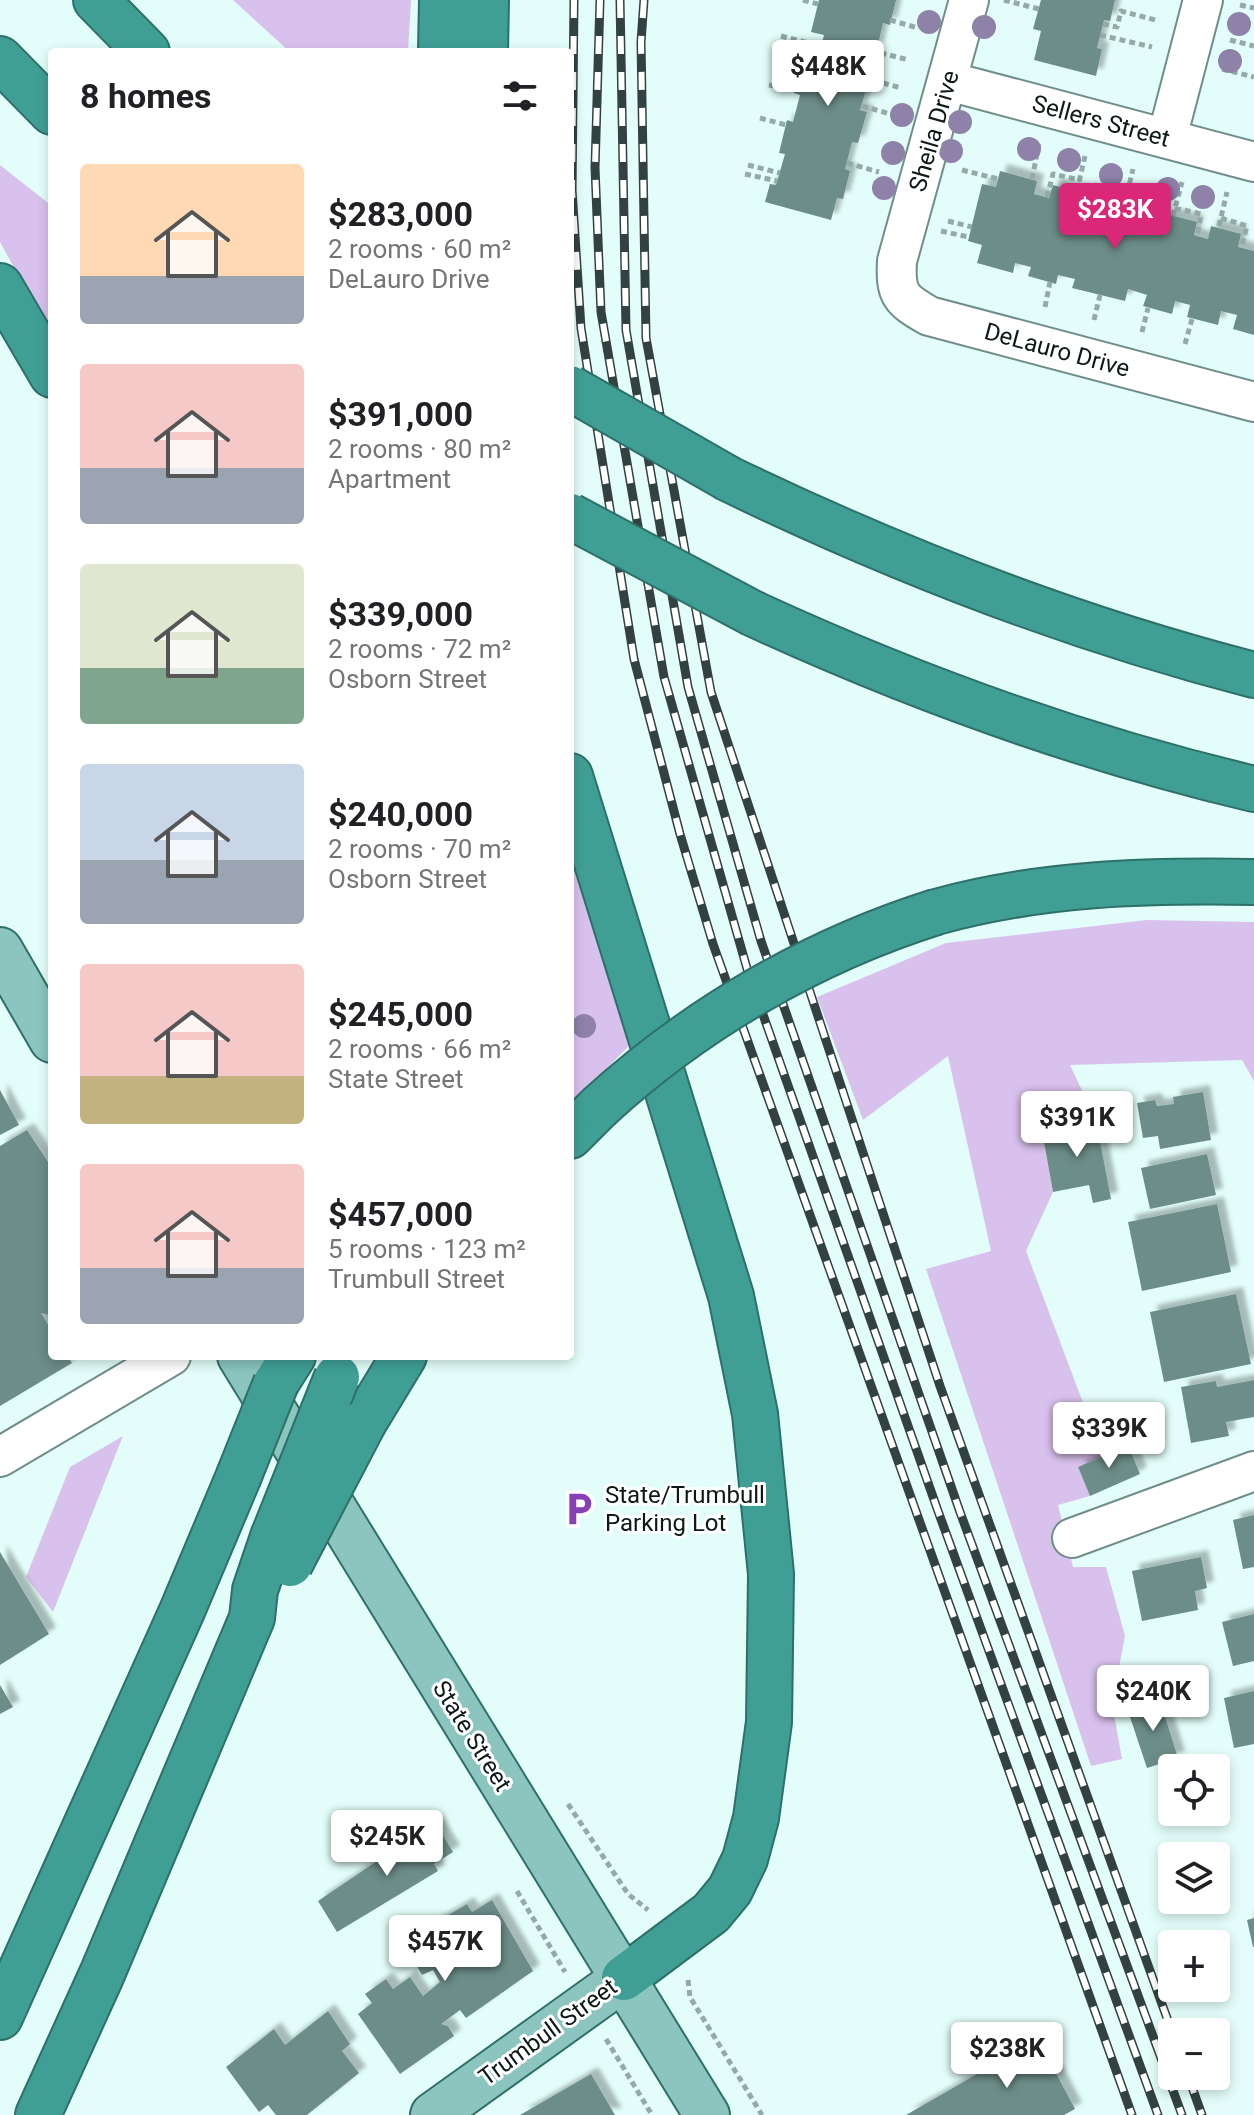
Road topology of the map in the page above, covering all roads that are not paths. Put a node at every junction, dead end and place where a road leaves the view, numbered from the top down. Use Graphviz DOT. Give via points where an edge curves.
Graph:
graph roads {
  1 [pos="96,0"];
  2 [pos="442,0"];
  3 [pos="486,0"];
  4 [pos="969,0"];
  5 [pos="1219,2"];
  6 [pos="143,48"];
  7 [pos="441,48"];
  8 [pos="485,48"];
  9 [pos="0,59"];
  10 [pos="948,81"];
  11 [pos="48,108"];
  12 [pos="1167,138"];
  13 [pos="1254,162"];
  14 [pos="897,261"];
  15 [pos="0,286"];
  16 [pos="48,368"];
  17 [pos="574,390"];
  18 [pos="1254,402"];
  19 [pos="574,518"];
  20 [pos="1254,675"];
  21 [pos="574,789"];
  22 [pos="1254,789"];
  23 [pos="1254,882"];
  24 [pos="0,950"];
  25 [pos="48,1033"];
  26 [pos="585,1122"];
  27 [pos="164,1360"];
  28 [pos="242,1360"];
  29 [pos="402,1360"];
  30 [pos="282,1365"];
  31 [pos="340,1366"];
  32 [pos="0,1457"];
  33 [pos="1254,1471"];
  34 [pos="1072,1538"];
  35 [pos="281,1551"];
  36 [pos="624,1978"];
  37 [pos="0,2017"];
  38 [pos="38,2115"];
  39 [pos="433,2115"];
  40 [pos="707,2115"];
  1 -- 6 [label="highway"];
  2 -- 7 [label="highway"];
  3 -- 8 [label="highway"];
  4 -- 10 [label="street, Sheila Drive"];
  5 -- 12 [label="street"];
  9 -- 11 [label="highway"];
  10 -- 12 [label="street, Sellers Street"];
  10 -- 14 [label="street, Sheila Drive"];
  12 -- 13 [label="street, Sellers Street"];
  14 -- 18 [label="street, DeLauro Drive" via="896,280 904,301 929,316"];
  15 -- 16 [label="highway"];
  17 -- 20 [label="highway, bridge" via="729,479 973,588 1114,636"];
  19 -- 22 [label="highway, bridge" via="826,647 997,713"];
  21 -- 36 [label="highway" via="731,1296 755,1414 771,1574 769,1722 745,1859 711,1913"];
  23 -- 26 [label="highway, bridge" via="1063,887 936,912 832,952 749,997 675,1045"];
  24 -- 25 [label="main road"];
  27 -- 32 [label="street"];
  28 -- 36 [label="main road, State Street"];
  29 -- 35 [label="highway, bridge"];
  30 -- 37 [label="highway, bridge" via="182,1611"];
  31 -- 35 [label="highway, bridge"];
  33 -- 34 [label="street"];
  35 -- 38 [label="highway" via="255,1590 252,1618"];
  36 -- 39 [label="main road, Trumbull Street"];
  36 -- 40 [label="main road, State Street"];
}
